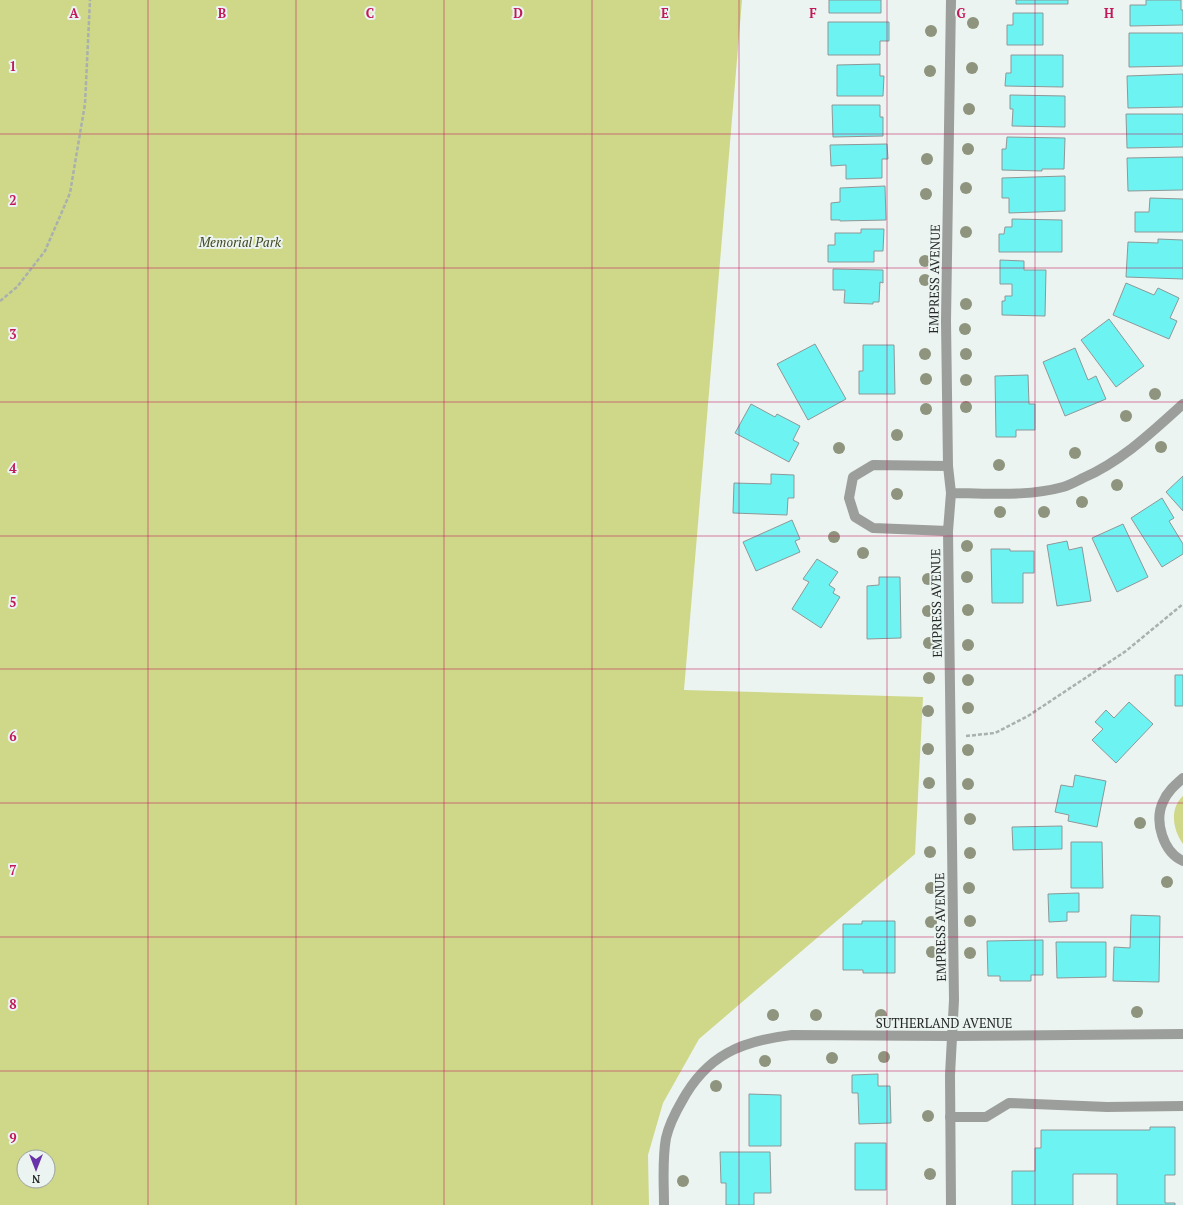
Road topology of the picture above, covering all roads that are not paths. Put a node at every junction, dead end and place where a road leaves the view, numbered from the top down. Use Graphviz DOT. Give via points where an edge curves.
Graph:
graph roads {
  1 [pos="951,0"];
  2 [pos="1183,404"];
  3 [pos="948,466"];
  4 [pos="951,493"];
  5 [pos="948,531"];
  6 [pos="1183,778"];
  7 [pos="1183,861"];
  8 [pos="1183,1034"];
  9 [pos="952,1036"];
  10 [pos="1183,1106"];
  11 [pos="950,1116"];
  12 [pos="664,1205"];
  13 [pos="951,1205"];
  1 -- 3 [label="street, EMPRESS AVENUE" via="946,321"];
  2 -- 4 [label="street" via="1125,455 1096,472 1064,486 1010,494"];
  3 -- 4 [label="street, EMPRESS AVENUE"];
  3 -- 5 [label="street" via="872,465 853,477 849,498 855,517 872,528"];
  4 -- 5 [label="street, EMPRESS AVENUE"];
  5 -- 9 [label="street, EMPRESS AVENUE" via="954,1000"];
  6 -- 7 [label="street" via="1171,789 1163,802 1160,818 1162,834 1168,848"];
  8 -- 9 [label="street, SUTHERLAND AVENUE"];
  9 -- 11 [label="street, EMPRESS AVENUE"];
  9 -- 12 [label="street, SUTHERLAND AVENUE" via="792,1035 767,1038 726,1053 712,1063 688,1089 674,1115 666,1137 663,1161"];
  10 -- 11 [label="street" via="1107,1107 1009,1103 986,1116"];
  11 -- 13 [label="street, EMPRESS AVENUE"];
}
